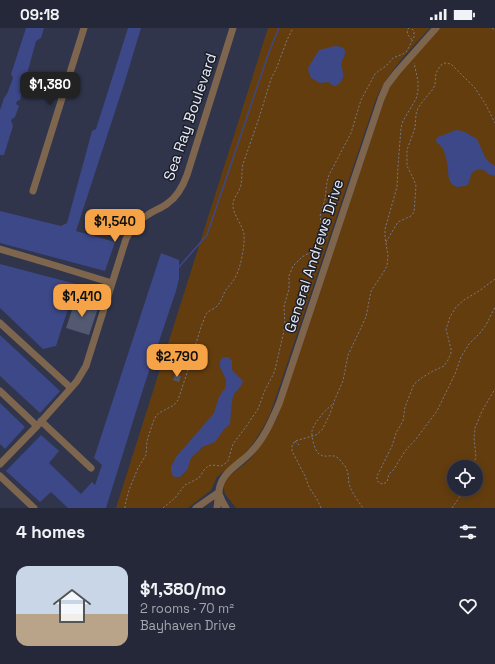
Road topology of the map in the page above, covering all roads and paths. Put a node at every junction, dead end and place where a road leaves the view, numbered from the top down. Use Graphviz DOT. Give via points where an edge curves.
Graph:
graph roads {
  1 [pos="84,28"];
  2 [pos="233,28"];
  3 [pos="293,28"];
  4 [pos="410,28"];
  5 [pos="436,28"];
  6 [pos="492,28"];
  7 [pos="495,30"];
  8 [pos="412,40"];
  9 [pos="414,61"];
  10 [pos="495,123"];
  11 [pos="33,191"];
  12 [pos="386,242"];
  13 [pos="0,250"];
  14 [pos="495,279"];
  15 [pos="112,283"];
  16 [pos="79,289"];
  17 [pos="107,298"];
  18 [pos="495,307"];
  19 [pos="0,323"];
  20 [pos="71,388"];
  21 [pos="495,389"];
  22 [pos="0,391"];
  23 [pos="333,405"];
  24 [pos="39,424"];
  25 [pos="312,436"];
  26 [pos="295,441"];
  27 [pos="299,445"];
  28 [pos="1,460"];
  29 [pos="475,460"];
  30 [pos="91,468"];
  31 [pos="0,476"];
  32 [pos="219,492"];
  33 [pos="460,496"];
  34 [pos="34,508"];
  35 [pos="125,508"];
  36 [pos="163,508"];
  37 [pos="196,508"];
  38 [pos="217,508"];
  39 [pos="226,508"];
  40 [pos="321,508"];
  41 [pos="364,508"];
  42 [pos="452,508"];
  1 -- 11 [label="street"];
  2 -- 15 [label="street, Sea Ray Boulevard" via="184,183 175,198 142,218 130,232"];
  3 -- 35 [label="path" via="269,84 234,200 234,209 244,236 239,268 218,305 206,314 178,400 154,418 146,455 129,490"];
  4 -- 8 [label="path" via="407,32"];
  4 -- 8 [label="path" via="415,33"];
  5 -- 32 [label="street, General Andrews Drive" via="397,72 382,95 279,404 257,445 225,477"];
  6 -- 7 [label="path"];
  8 -- 36 [label="path" via="407,52 392,58 375,74 361,100 351,133 330,174 320,216 327,230 327,237 318,250 302,257 293,266 284,306 285,326 276,364 258,409 233,444 226,464 208,466 199,478 184,484 175,498"];
  9 -- 12 [label="path" via="418,91 401,128 398,185 385,229"];
  10 -- 12 [label="path" via="480,94 472,85 451,64 441,65 436,73 433,89 418,108 416,125 407,150 407,166 416,186 414,212 396,224"];
  12 -- 23 [label="path" via="386,266 371,291 366,317 349,352 344,377"];
  13 -- 15 [label="street"];
  14 -- 18 [label="path" via="464,300 450,317 446,329 451,349 448,360 444,366 414,384 405,407 403,421 377,476 379,483 387,482 389,474 405,450 437,411 461,357 483,329"];
  15 -- 17 [label="street, Sea Ray Boulevard"];
  16 -- 17 [label="street"];
  17 -- 20 [label="street, Sea Ray Boulevard" via="86,366"];
  19 -- 20 [label="street"];
  20 -- 24 [label="street, Sea Ray Boulevard"];
  21 -- 29 [label="path" via="475,428"];
  22 -- 24 [label="street"];
  23 -- 25 [label="path" via="316,424"];
  23 -- 25 [label="path" via="322,430"];
  24 -- 28 [label="street, Sea Ray Boulevard"];
  24 -- 30 [label="street"];
  25 -- 26 [label="path"];
  25 -- 41 [label="path" via="318,454 334,456 346,469 351,488"];
  26 -- 27 [label="path"];
  26 -- 40 [label="path" via="292,451"];
  31 -- 34 [label="street"];
  32 -- 37 [label="street"];
  32 -- 38 [label="street"];
  32 -- 39 [label="street"];
  33 -- 42 [label="path"];
}
